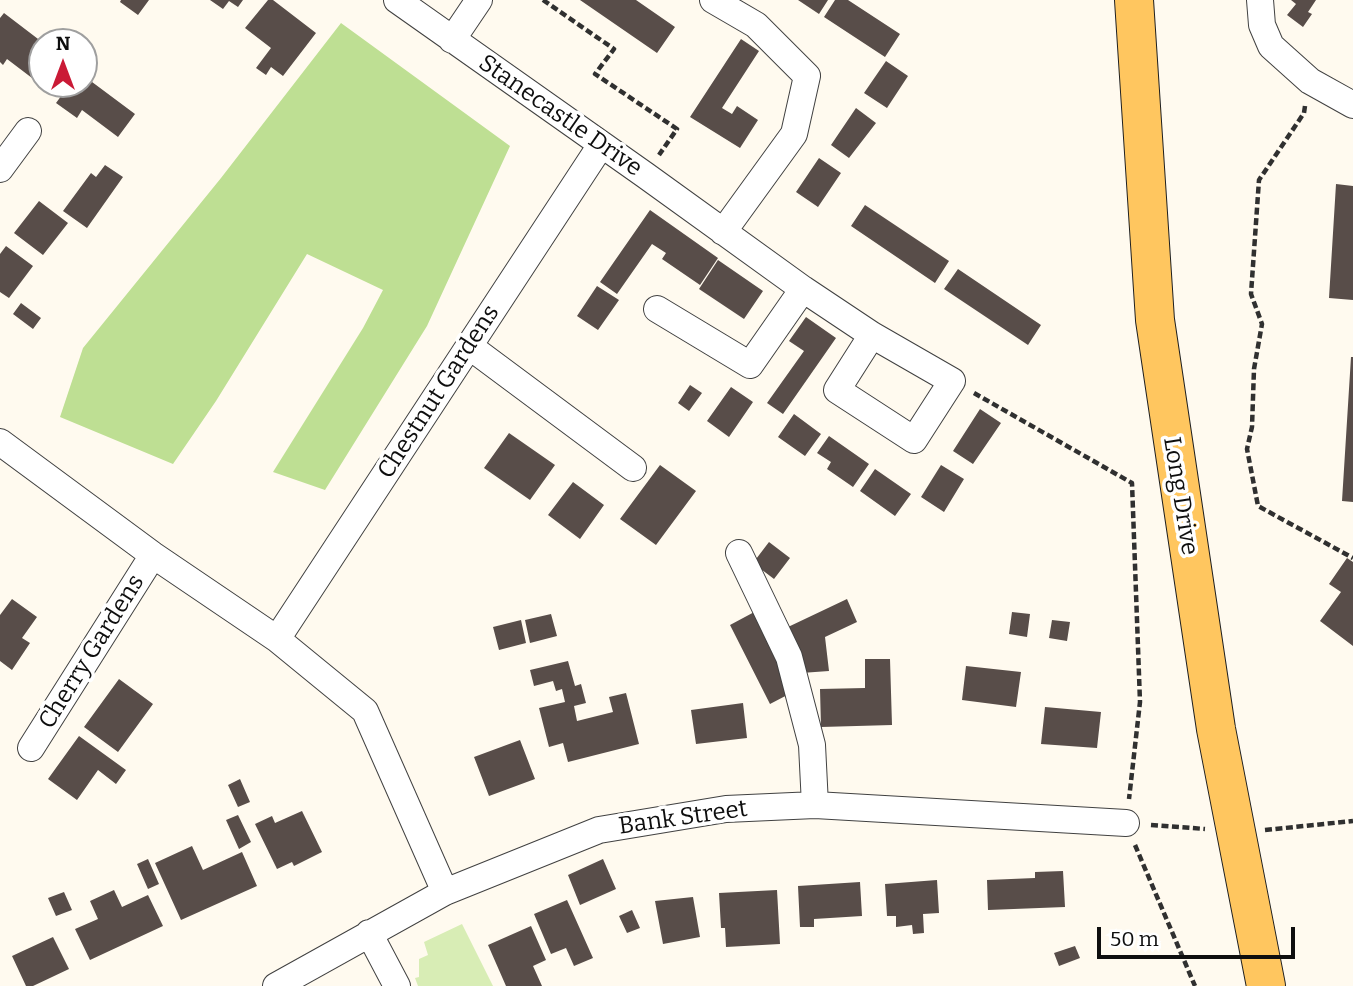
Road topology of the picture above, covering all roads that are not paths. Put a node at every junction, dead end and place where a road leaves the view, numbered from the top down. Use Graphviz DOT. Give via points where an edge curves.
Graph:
graph roads {
  1 [pos="397,0"];
  2 [pos="479,0"];
  3 [pos="713,0"];
  4 [pos="1134,0"];
  5 [pos="1261,0"];
  6 [pos="452,40"];
  7 [pos="1353,105"];
  8 [pos="28,131"];
  9 [pos="601,145"];
  10 [pos="0,169"];
  11 [pos="723,232"];
  12 [pos="803,289"];
  13 [pos="657,309"];
  14 [pos="872,335"];
  15 [pos="469,346"];
  16 [pos="0,442"];
  17 [pos="633,468"];
  18 [pos="739,553"];
  19 [pos="153,555"];
  20 [pos="277,639"];
  21 [pos="31,748"];
  22 [pos="815,805"];
  23 [pos="1126,822"];
  24 [pos="445,892"];
  25 [pos="369,933"];
  26 [pos="276,986"];
  27 [pos="397,986"];
  28 [pos="1266,986"];
  1 -- 6 [label="street, Stanecastle Drive"];
  2 -- 6 [label="street"];
  3 -- 11 [label="street" via="756,25 807,76 794,134"];
  4 -- 28 [label="main road, Long Drive" via="1155,320 1174,463 1216,729"];
  5 -- 7 [label="street" via="1262,25 1271,46 1310,81"];
  6 -- 9 [label="street, Stanecastle Drive"];
  8 -- 10 [label="street"];
  9 -- 11 [label="street, Stanecastle Drive"];
  9 -- 15 [label="street, Chestnut Gardens"];
  11 -- 12 [label="street, Stanecastle Drive"];
  12 -- 13 [label="street" via="750,365"];
  12 -- 14 [label="street, Stanecastle Drive"];
  14 -- 14 [label="street, Stanecastle Drive" via="951,381 914,440 837,390"];
  15 -- 17 [label="street"];
  15 -- 20 [label="street, Chestnut Gardens"];
  16 -- 19 [label="street"];
  18 -- 22 [label="street" via="789,657 812,745"];
  19 -- 20 [label="street"];
  19 -- 21 [label="street, Cherry Gardens"];
  20 -- 24 [label="street" via="366,711"];
  22 -- 23 [label="street, Bank Street"];
  22 -- 24 [label="street, Bank Street" via="726,809 599,830"];
  24 -- 25 [label="street, Bank Street"];
  25 -- 26 [label="street, Bank Street"];
  25 -- 27 [label="street"];
}
